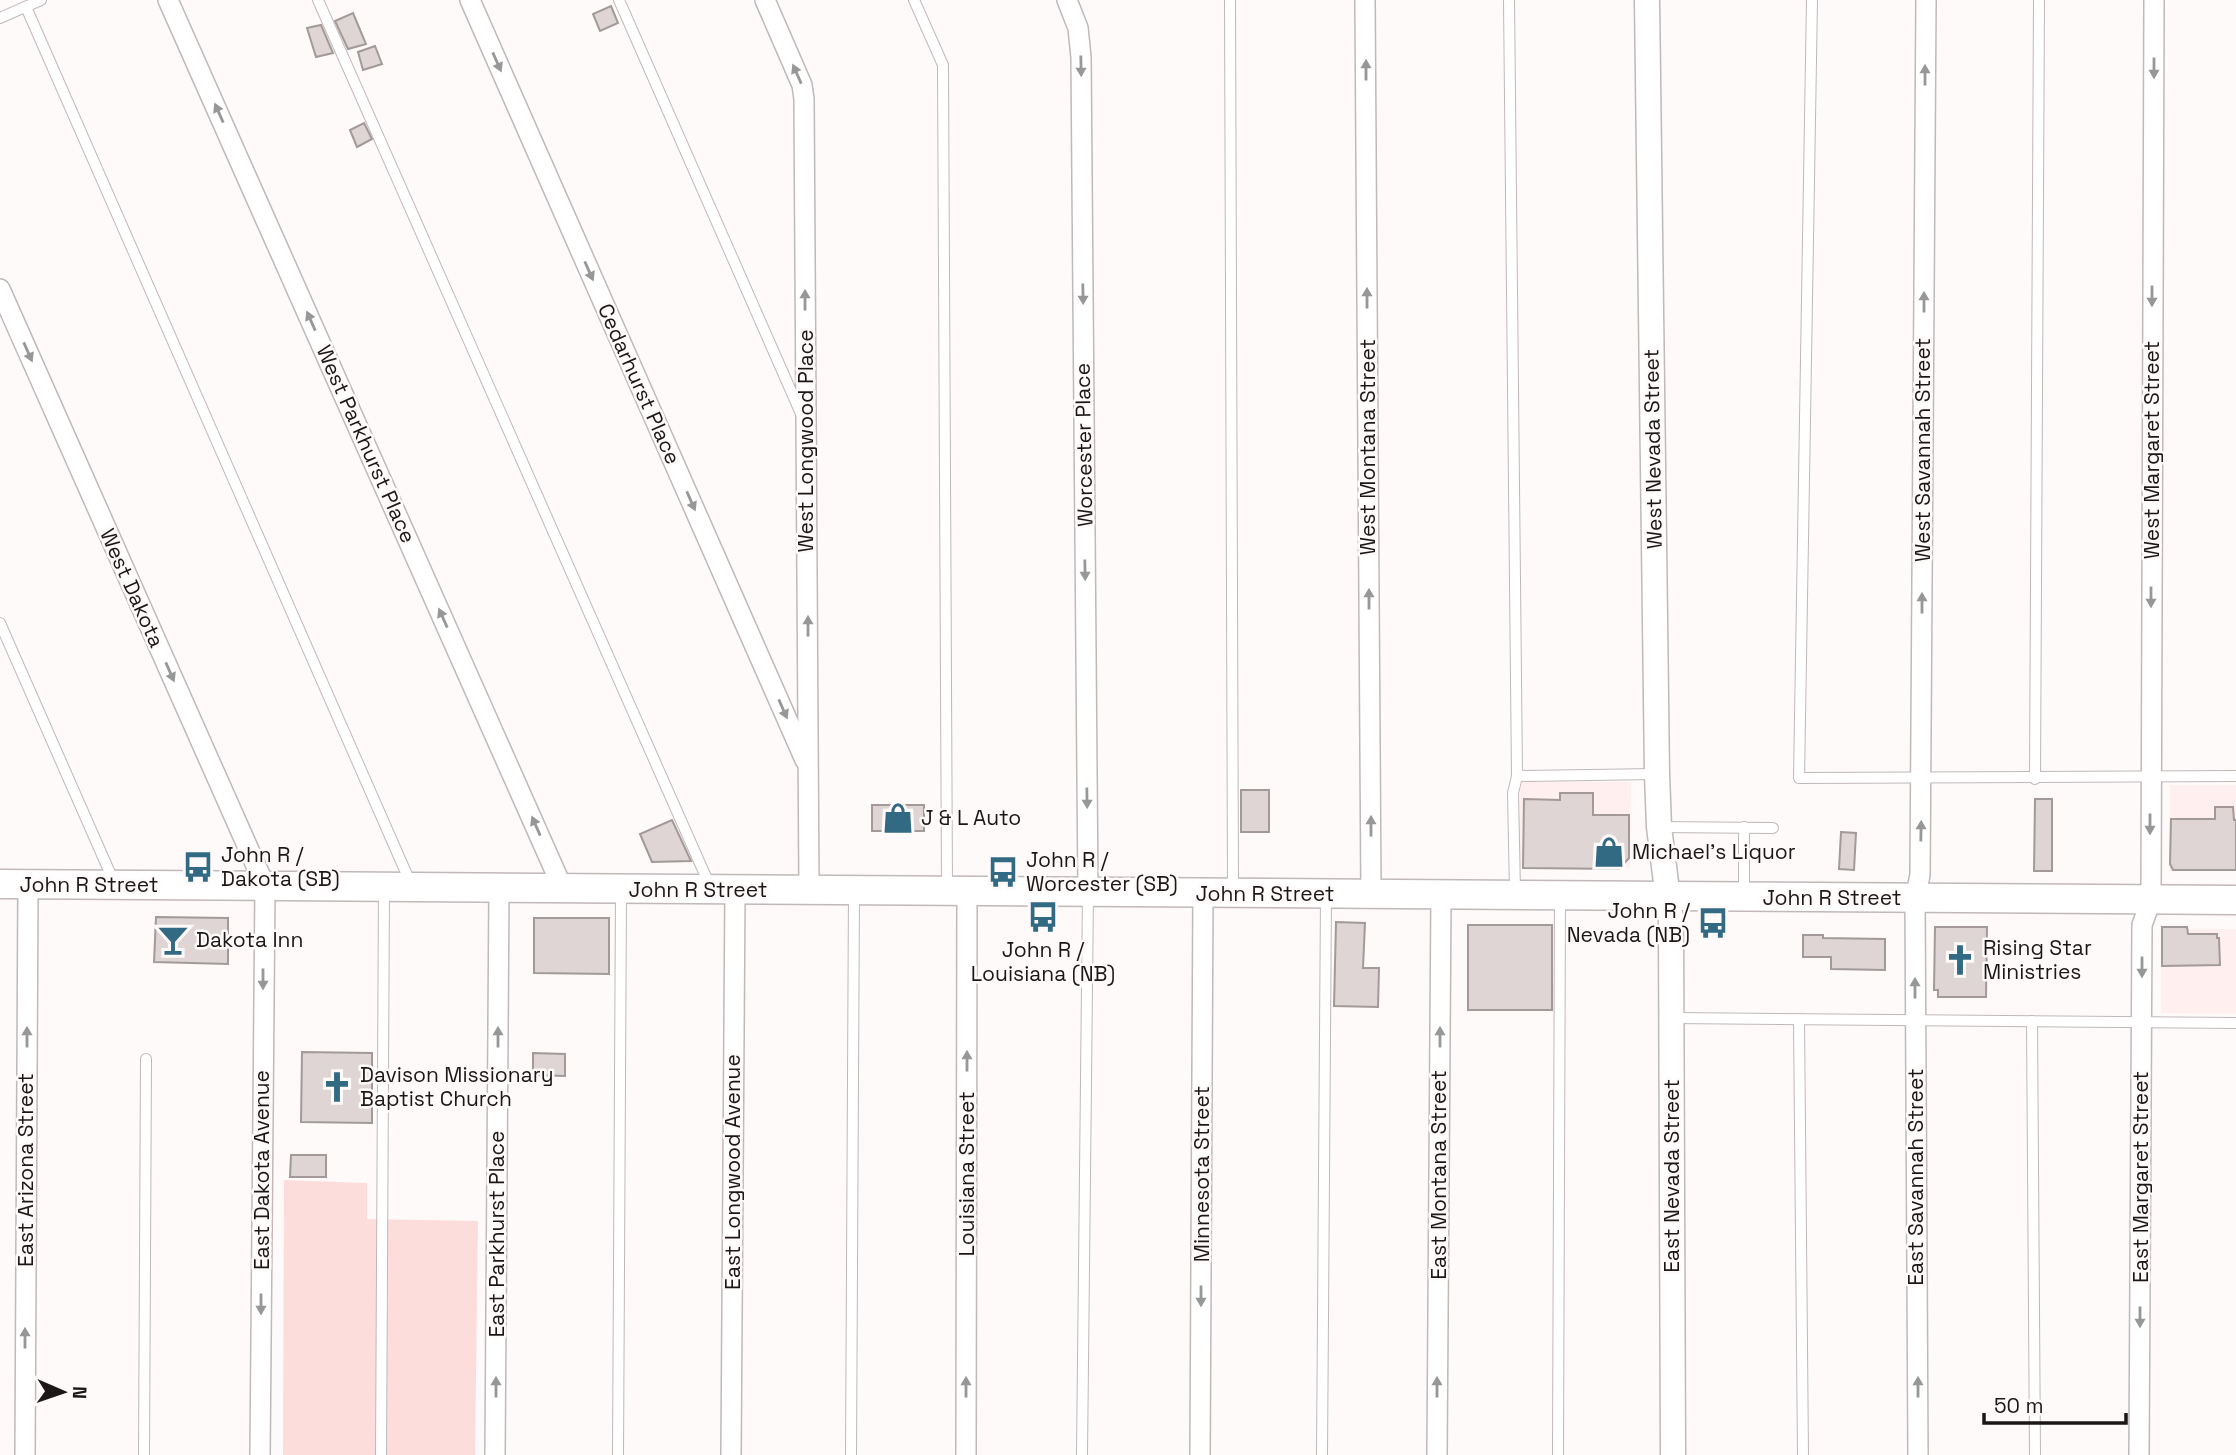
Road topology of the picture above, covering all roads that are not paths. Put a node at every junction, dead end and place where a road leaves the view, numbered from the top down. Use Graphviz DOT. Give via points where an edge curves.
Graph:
graph roads {
  1 [pos="41,0"];
  2 [pos="168,0"];
  3 [pos="318,0"];
  4 [pos="470,0"];
  5 [pos="620,0"];
  6 [pos="765,0"];
  7 [pos="914,0"];
  8 [pos="1067,0"];
  9 [pos="1230,0"];
  10 [pos="1365,0"];
  11 [pos="1509,0"];
  12 [pos="1647,0"];
  13 [pos="1812,0"];
  14 [pos="1926,0"];
  15 [pos="2039,0"];
  16 [pos="2154,0"];
  17 [pos="26,7"];
  18 [pos="0,18"];
  19 [pos="0,289"];
  20 [pos="806,427"];
  21 [pos="0,624"];
  22 [pos="809,767"];
  23 [pos="1657,774"];
  24 [pos="1517,776"];
  25 [pos="2236,776"];
  26 [pos="1921,777"];
  27 [pos="2150,778"];
  28 [pos="2035,779"];
  29 [pos="1659,827"];
  30 [pos="1744,827"];
  31 [pos="1773,828"];
  32 [pos="0,884"];
  33 [pos="28,884"];
  34 [pos="115,885"];
  35 [pos="265,886"];
  36 [pos="384,887"];
  37 [pos="412,887"];
  38 [pos="499,888"];
  39 [pos="564,888"];
  40 [pos="621,889"];
  41 [pos="723,890"];
  42 [pos="809,890"];
  43 [pos="855,891"];
  44 [pos="957,892"];
  45 [pos="1088,892"];
  46 [pos="1203,893"];
  47 [pos="1233,894"];
  48 [pos="1326,894"];
  49 [pos="1371,894"];
  50 [pos="1441,895"];
  51 [pos="1516,896"];
  52 [pos="1560,896"];
  53 [pos="1669,897"];
  54 [pos="1744,897"];
  55 [pos="1915,899"];
  56 [pos="2151,900"];
  57 [pos="2236,900"];
  58 [pos="1671,1018"];
  59 [pos="1798,1019"];
  60 [pos="1916,1020"];
  61 [pos="2032,1021"];
  62 [pos="2142,1021"];
  63 [pos="2236,1023"];
  64 [pos="146,1059"];
  65 [pos="25,1455"];
  66 [pos="144,1455"];
  67 [pos="260,1455"];
  68 [pos="381,1455"];
  69 [pos="495,1455"];
  70 [pos="618,1455"];
  71 [pos="731,1455"];
  72 [pos="851,1455"];
  73 [pos="966,1455"];
  74 [pos="1082,1455"];
  75 [pos="1200,1455"];
  76 [pos="1322,1455"];
  77 [pos="1437,1455"];
  78 [pos="1558,1455"];
  79 [pos="1673,1455"];
  80 [pos="1803,1455"];
  81 [pos="1918,1455"];
  82 [pos="2035,1455"];
  83 [pos="2139,1455"];
  1 -- 17 [label="lane"];
  39 -- 2 [label="street, West Parkhurst Place, one-way"];
  3 -- 41 [label="lane"];
  4 -- 22 [label="street, Cedarhurst Place, one-way"];
  5 -- 20 [label="lane"];
  20 -- 6 [label="street, West Longwood Place, one-way" via="804,99"];
  7 -- 44 [label="lane" via="943,65"];
  8 -- 45 [label="street, Worcester Place, one-way" via="1078,28 1081,57"];
  9 -- 47 [label="lane"];
  49 -- 10 [label="street, West Montana Street, one-way"];
  11 -- 24 [label="lane"];
  12 -- 23 [label="street, West Nevada Street"];
  13 -- 26 [label="lane" via="1799,778"];
  26 -- 14 [label="street, West Savannah Street, one-way"];
  15 -- 28 [label="lane"];
  16 -- 27 [label="street, West Margaret Street, one-way"];
  17 -- 18 [label="lane"];
  17 -- 37 [label="lane"];
  19 -- 35 [label="street, West Dakota, one-way"];
  22 -- 20 [label="street, West Longwood Place, one-way"];
  21 -- 34 [label="lane"];
  22 -- 42 [label="street, West Longwood Place"];
  23 -- 24 [label="lane"];
  23 -- 29 [label="street, West Nevada Street"];
  24 -- 51 [label="lane" via="1513,793"];
  25 -- 27 [label="lane"];
  26 -- 28 [label="lane"];
  55 -- 26 [label="street, West Savannah Street, one-way" via="1920,875"];
  27 -- 28 [label="lane"];
  27 -- 56 [label="street, West Margaret Street, one-way"];
  29 -- 30 [label="lane"];
  29 -- 53 [label="street, West Nevada Street"];
  30 -- 31 [label="lane"];
  30 -- 54 [label="lane"];
  32 -- 33 [label="main road, John R Street"];
  33 -- 34 [label="main road, John R Street"];
  65 -- 33 [label="street, East Arizona Street, one-way"];
  34 -- 35 [label="main road, John R Street"];
  35 -- 36 [label="main road, John R Street"];
  35 -- 67 [label="street, East Dakota Avenue, one-way"];
  36 -- 37 [label="main road, John R Street"];
  36 -- 68 [label="lane"];
  37 -- 38 [label="main road, John R Street"];
  38 -- 39 [label="main road, John R Street"];
  69 -- 38 [label="street, East Parkhurst Place, one-way"];
  39 -- 40 [label="main road, John R Street"];
  40 -- 41 [label="main road, John R Street"];
  40 -- 70 [label="lane"];
  41 -- 42 [label="main road, John R Street"];
  41 -- 71 [label="street, East Longwood Avenue"];
  42 -- 43 [label="main road, John R Street"];
  43 -- 44 [label="main road, John R Street"];
  43 -- 72 [label="lane"];
  44 -- 45 [label="main road, John R Street"];
  73 -- 44 [label="street, Louisiana Street, one-way"];
  45 -- 46 [label="main road, John R Street"];
  45 -- 74 [label="lane"];
  46 -- 47 [label="main road, John R Street"];
  46 -- 75 [label="street, Minnesota Street, one-way"];
  47 -- 48 [label="main road, John R Street"];
  48 -- 49 [label="main road, John R Street"];
  48 -- 76 [label="lane"];
  49 -- 50 [label="main road, John R Street"];
  50 -- 51 [label="main road, John R Street"];
  77 -- 50 [label="street, East Montana Street, one-way"];
  51 -- 52 [label="main road, John R Street"];
  52 -- 53 [label="main road, John R Street"];
  52 -- 78 [label="lane"];
  53 -- 54 [label="main road, John R Street"];
  53 -- 58 [label="street, East Nevada Street"];
  54 -- 55 [label="main road, John R Street"];
  55 -- 56 [label="main road, John R Street"];
  60 -- 55 [label="street, East Savannah Street, one-way"];
  56 -- 57 [label="main road, John R Street"];
  56 -- 62 [label="street, East Margaret Street, one-way" via="2142,925"];
  58 -- 59 [label="lane"];
  58 -- 79 [label="street, East Nevada Street"];
  59 -- 60 [label="lane"];
  59 -- 80 [label="lane"];
  60 -- 61 [label="lane"];
  81 -- 60 [label="street, East Savannah Street, one-way"];
  61 -- 62 [label="lane"];
  61 -- 82 [label="lane"];
  62 -- 63 [label="lane"];
  62 -- 83 [label="street, East Margaret Street, one-way"];
  64 -- 66 [label="lane"];
}
